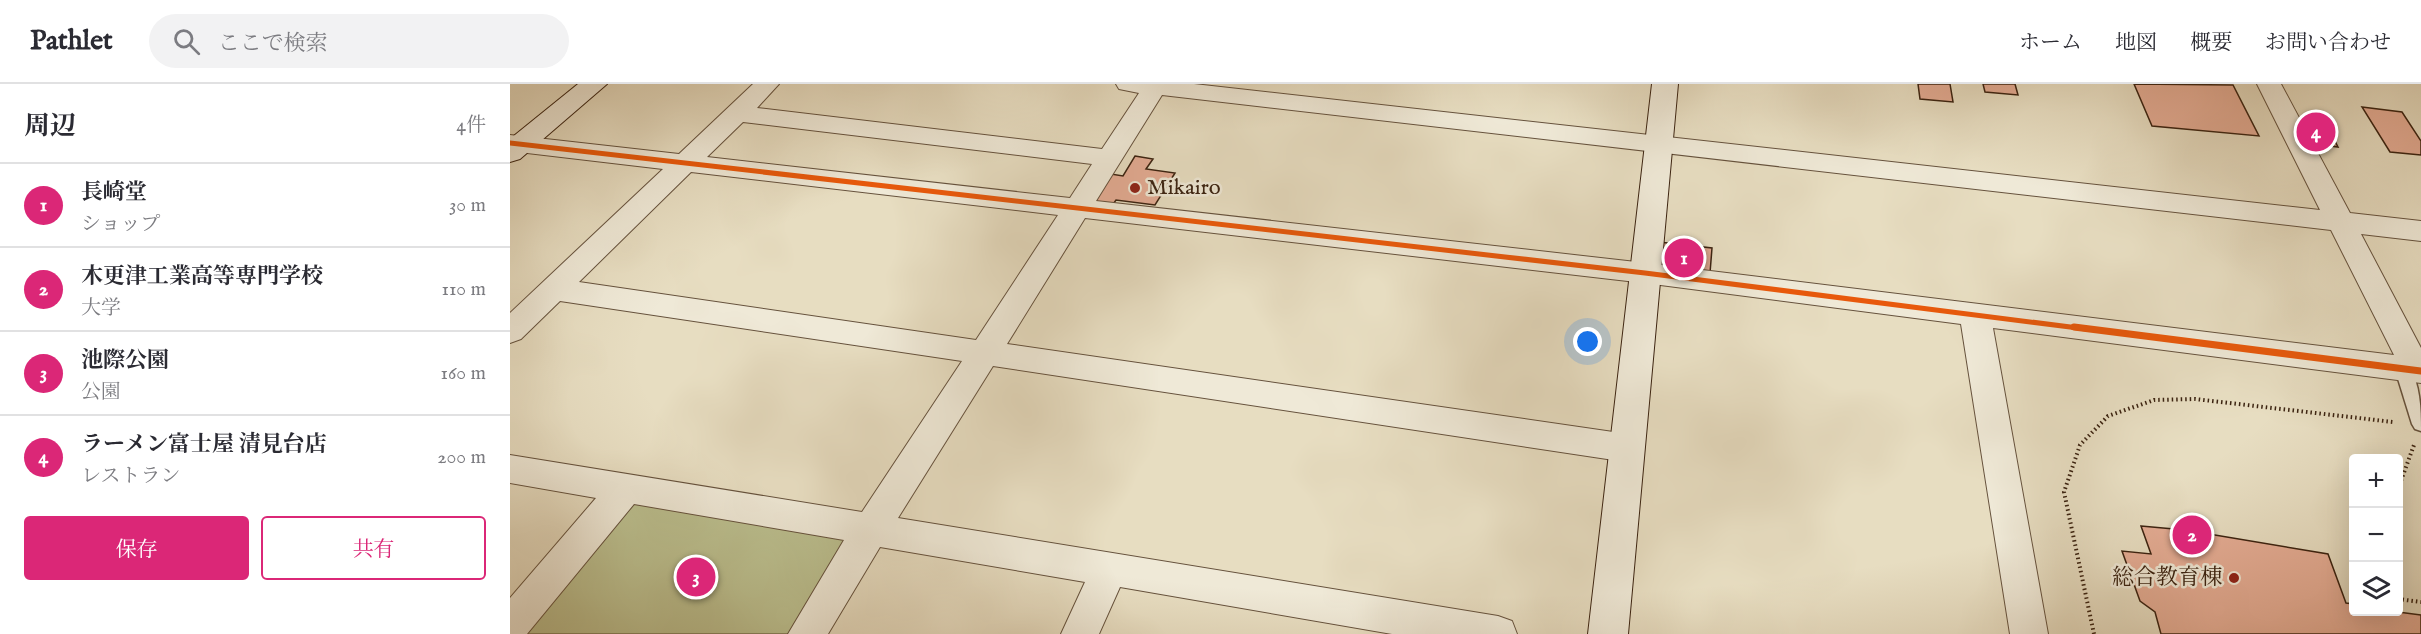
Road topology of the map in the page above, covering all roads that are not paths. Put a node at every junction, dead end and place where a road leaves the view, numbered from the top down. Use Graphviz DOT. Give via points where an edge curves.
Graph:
graph roads {
  1 [pos="594,84"];
  2 [pos="767,84"];
  3 [pos="1665,84"];
  4 [pos="2269,84"];
  5 [pos="1147,85"];
  6 [pos="736,113"];
  7 [pos="1659,144"];
  8 [pos="514,147"];
  9 [pos="1109,158"];
  10 [pos="682,164"];
  11 [pos="1076,209"];
  12 [pos="2340,222"];
  13 [pos="2421,231"];
  14 [pos="1645,273"];
  15 [pos="554,288"];
  16 [pos="1975,315"];
  17 [pos="510,331"];
  18 [pos="985,352"];
  19 [pos="2414,370"];
  20 [pos="2419,430"];
  21 [pos="1627,448"];
  22 [pos="510,469"];
  23 [pos="627,487"];
  24 [pos="872,528"];
  25 [pos="1110,568"];
  26 [pos="1389,625"];
  27 [pos="510,626"];
  28 [pos="807,634"];
  29 [pos="1080,634"];
  30 [pos="1497,634"];
  31 [pos="1608,634"];
  32 [pos="2029,634"];
  1 -- 8 [label="street"];
  2 -- 6 [label="street"];
  3 -- 7 [label="street"];
  4 -- 12 [label="street"];
  5 -- 7 [label="street"];
  5 -- 9 [label="street"];
  6 -- 9 [label="street"];
  6 -- 10 [label="street"];
  7 -- 12 [label="street"];
  7 -- 14 [label="street"];
  8 -- 10 [label="street"];
  9 -- 11 [label="street"];
  10 -- 11 [label="street"];
  10 -- 15 [label="street"];
  11 -- 14 [label="street"];
  11 -- 18 [label="street"];
  12 -- 13 [label="street"];
  12 -- 19 [label="street"];
  14 -- 16 [label="street"];
  14 -- 21 [label="street"];
  15 -- 17 [label="street"];
  15 -- 18 [label="street"];
  16 -- 19 [label="street"];
  16 -- 32 [label="street"];
  18 -- 21 [label="street"];
  18 -- 24 [label="street"];
  19 -- 20 [label="lane"];
  21 -- 31 [label="street"];
  22 -- 23 [label="street"];
  23 -- 24 [label="street"];
  23 -- 27 [label="street"];
  24 -- 25 [label="street"];
  24 -- 28 [label="street"];
  25 -- 26 [label="street"];
  25 -- 29 [label="street"];
  26 -- 30 [label="street"];
}
